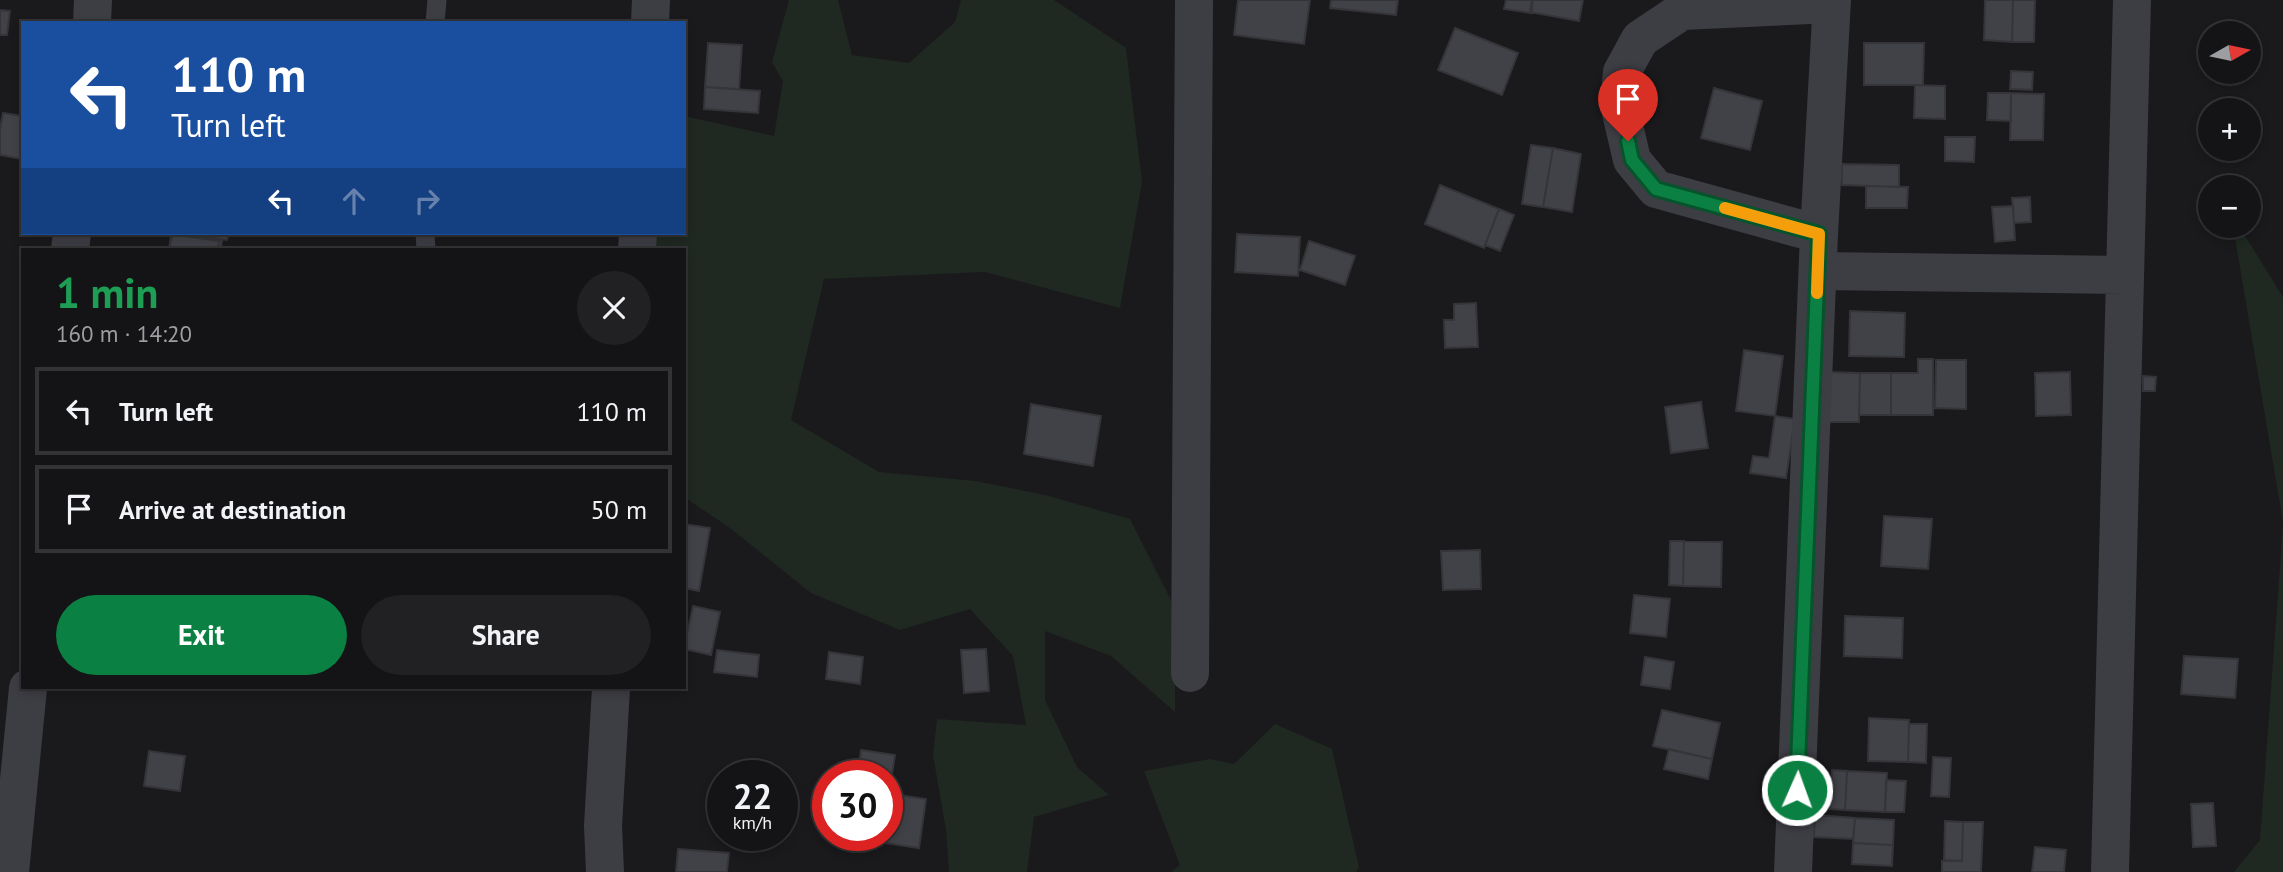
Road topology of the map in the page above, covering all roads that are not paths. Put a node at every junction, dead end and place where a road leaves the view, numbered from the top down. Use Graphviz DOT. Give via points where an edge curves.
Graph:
graph roads {
  1 [pos="93,0"];
  2 [pos="437,0"];
  3 [pos="651,0"];
  4 [pos="1194,0"];
  5 [pos="2132,0"];
  6 [pos="1831,2"];
  7 [pos="92,21"];
  8 [pos="435,21"];
  9 [pos="650,21"];
  10 [pos="1818,252"];
  11 [pos="2124,275"];
  12 [pos="1190,673"];
  13 [pos="28,689"];
  14 [pos="611,689"];
  15 [pos="10,872"];
  16 [pos="605,872"];
  17 [pos="1793,872"];
  18 [pos="2110,872"];
  1 -- 7 [label="street"];
  2 -- 8 [label="lane"];
  3 -- 9 [label="street"];
  4 -- 12 [label="street"];
  5 -- 11 [label="street"];
  6 -- 10 [label="street"];
  6 -- 10 [label="street" via="1682,10 1640,39 1622,72 1619,104 1632,160 1656,189"];
  10 -- 11 [label="street"];
  10 -- 17 [label="street"];
  11 -- 18 [label="street"];
  13 -- 15 [label="street"];
  14 -- 16 [label="street"];
}
